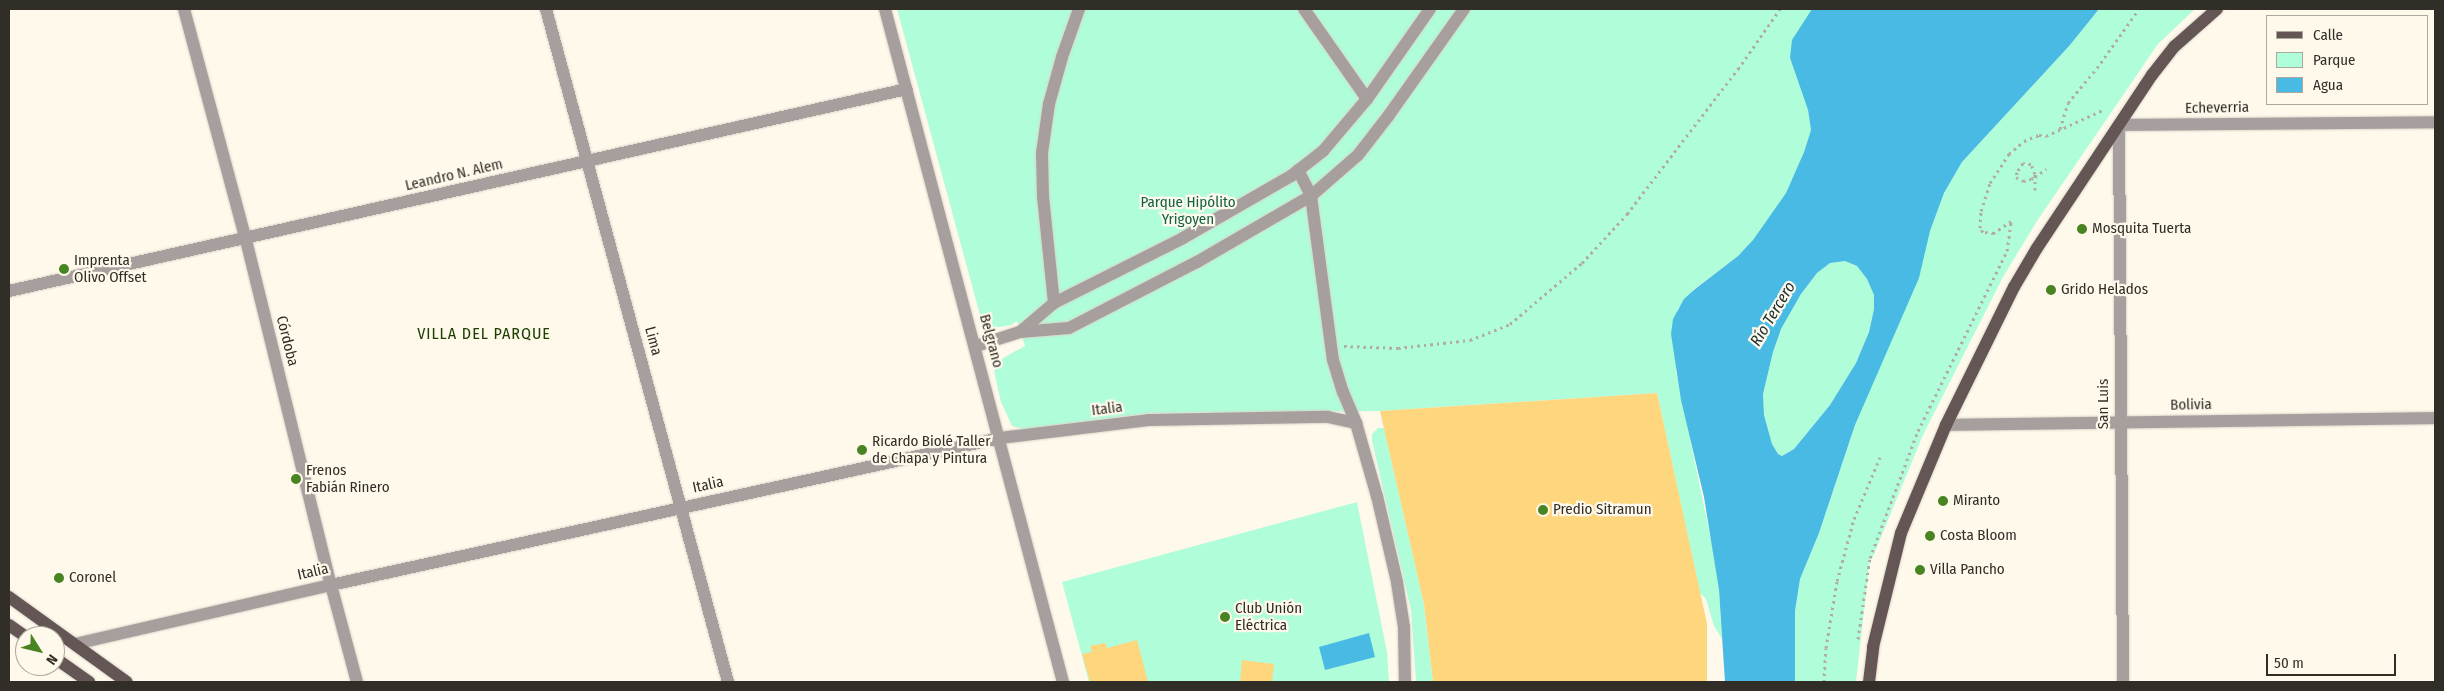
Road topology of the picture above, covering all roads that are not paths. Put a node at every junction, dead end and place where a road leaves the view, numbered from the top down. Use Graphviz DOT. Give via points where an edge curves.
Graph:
graph roads {
  1 [pos="184,9"];
  2 [pos="546,9"];
  3 [pos="885,9"];
  4 [pos="1079,9"];
  5 [pos="1304,9"];
  6 [pos="1430,9"];
  7 [pos="1464,9"];
  8 [pos="2216,9"];
  9 [pos="907,89"];
  10 [pos="1367,99"];
  11 [pos="2435,122"];
  12 [pos="2119,126"];
  13 [pos="587,161"];
  14 [pos="1298,170"];
  15 [pos="1311,196"];
  16 [pos="246,240"];
  17 [pos="9,291"];
  18 [pos="1054,303"];
  19 [pos="1020,332"];
  20 [pos="976,346"];
  21 [pos="2435,418"];
  22 [pos="1356,422"];
  23 [pos="2120,422"];
  24 [pos="1946,425"];
  25 [pos="1000,438"];
  26 [pos="682,508"];
  27 [pos="331,584"];
  28 [pos="9,597"];
  29 [pos="75,644"];
  30 [pos="65,665"];
  31 [pos="89,682"];
  32 [pos="127,682"];
  33 [pos="357,682"];
  34 [pos="728,682"];
  35 [pos="1062,682"];
  36 [pos="1406,682"];
  37 [pos="1869,682"];
  38 [pos="2123,682"];
  1 -- 16 [label="street, Córdoba"];
  2 -- 13 [label="street, Lima"];
  3 -- 9 [label="street, Belgrano"];
  4 -- 18 [label="street" via="1049,104 1042,152 1043,197"];
  5 -- 10 [label="street"];
  6 -- 10 [label="street"];
  7 -- 15 [label="street" via="1358,155"];
  8 -- 12 [label="main road" via="2175,46"];
  9 -- 13 [label="street, Leandro N. Alem"];
  9 -- 20 [label="street, Belgrano"];
  10 -- 14 [label="street" via="1323,151"];
  11 -- 12 [label="street, Echeverria"];
  12 -- 23 [label="street, San Luis"];
  12 -- 24 [label="main road" via="2014,286"];
  13 -- 16 [label="street, Leandro N. Alem"];
  13 -- 26 [label="street, Lima"];
  14 -- 15 [label="street"];
  14 -- 18 [label="street" via="1183,238"];
  15 -- 19 [label="street" via="1198,262 1070,328"];
  15 -- 22 [label="street" via="1331,346 1343,392"];
  16 -- 17 [label="street, Leandro N. Alem"];
  16 -- 27 [label="street, Córdoba"];
  18 -- 19 [label="street"];
  19 -- 20 [label="street"];
  20 -- 25 [label="street, Belgrano"];
  21 -- 23 [label="street, Bolivia"];
  22 -- 25 [label="street, Italia" via="1328,417 1148,420"];
  22 -- 36 [label="street" via="1397,582 1404,627"];
  23 -- 24 [label="street, Bolivia"];
  23 -- 38 [label="street, San Luis"];
  24 -- 37 [label="main road" via="1901,533 1873,647"];
  25 -- 26 [label="street, Italia"];
  25 -- 35 [label="street, Belgrano"];
  26 -- 27 [label="street, Italia"];
  26 -- 34 [label="street, Lima"];
  27 -- 29 [label="street, Italia"];
  27 -- 33 [label="street, Córdoba"];
  28 -- 29 [label="main road"];
  29 -- 32 [label="main road"];
  30 -- 31 [label="main road"];
}
